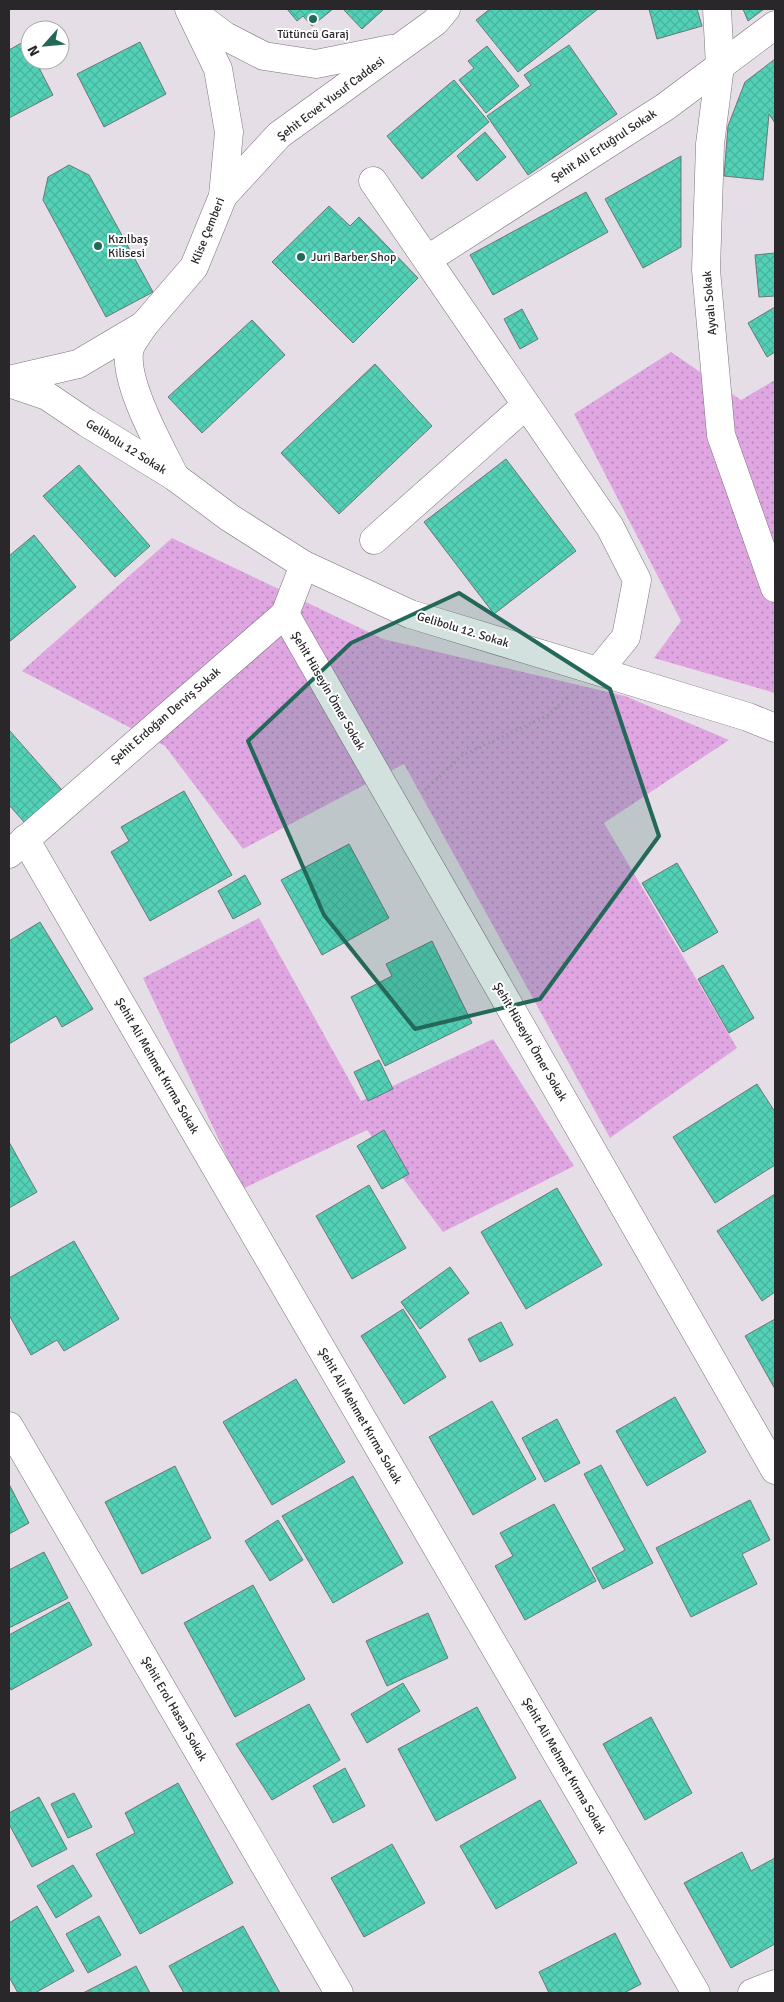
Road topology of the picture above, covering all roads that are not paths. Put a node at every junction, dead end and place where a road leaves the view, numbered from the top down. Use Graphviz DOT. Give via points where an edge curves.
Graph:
graph roads {
  1 [pos="446,9"];
  2 [pos="717,9"];
  3 [pos="190,10"];
  4 [pos="775,25"];
  5 [pos="400,48"];
  6 [pos="720,66"];
  7 [pos="373,181"];
  8 [pos="223,196"];
  9 [pos="428,259"];
  10 [pos="144,325"];
  11 [pos="9,381"];
  12 [pos="526,405"];
  13 [pos="175,477"];
  14 [pos="374,540"];
  15 [pos="304,565"];
  16 [pos="775,588"];
  17 [pos="285,614"];
  18 [pos="598,671"];
  19 [pos="775,728"];
  20 [pos="17,846"];
  21 [pos="9,1426"];
  22 [pos="775,1470"];
  23 [pos="775,1984"];
  24 [pos="339,1993"];
  25 [pos="696,1993"];
  26 [pos="752,1993"];
  1 -- 5 [label="street, Şehit Ecvet Yusuf Caddesi" via="435,22"];
  2 -- 6 [label="street, Ayvalı Sokak"];
  3 -- 5 [label="street, Şehit Ecvet Yusuf Caddesi" via="225,36 264,56 316,64"];
  3 -- 8 [label="street, Klise Çemberi" via="218,69 229,132"];
  4 -- 6 [label="street, Şehit Ali Ertuğrul Sokak"];
  5 -- 8 [label="street, Şehit Ecvet Yusuf Caddesi" via="279,135"];
  6 -- 9 [label="street, Şehit Ali Ertuğrul Sokak" via="665,108"];
  6 -- 16 [label="street, Ayvalı Sokak" via="710,144 706,270 721,435"];
  7 -- 9 [label="street"];
  8 -- 10 [label="street, Klise Çemberi" via="194,267"];
  9 -- 12 [label="street"];
  10 -- 11 [label="street, Klise Çemberi" via="78,364"];
  10 -- 13 [label="street, Gelibolu 12 Sokak" via="129,350 130,372 137,395"];
  11 -- 13 [label="street, Gelibolu 12 Sokak" via="47,396"];
  12 -- 14 [label="street"];
  12 -- 18 [label="street" via="610,527 637,580 626,637"];
  13 -- 15 [label="street, Gelibolu 12. Sokak" via="230,518"];
  15 -- 17 [label="street, Şehit Erdoğan Derviş Sokak"];
  15 -- 18 [label="street, Gelibolu 12. Sokak" via="410,614"];
  17 -- 20 [label="street, Şehit Erdoğan Derviş Sokak"];
  17 -- 22 [label="street, Şehit Hüseyin Ömer Sokak"];
  18 -- 19 [label="street, Gelibolu 12. Sokak"];
  20 -- 25 [label="street, Şehit Ali Mehmet Kırma Sokak"];
  21 -- 24 [label="street, Şehit Erol Hasan Sokak"];
  23 -- 26 [label="street"];
}
